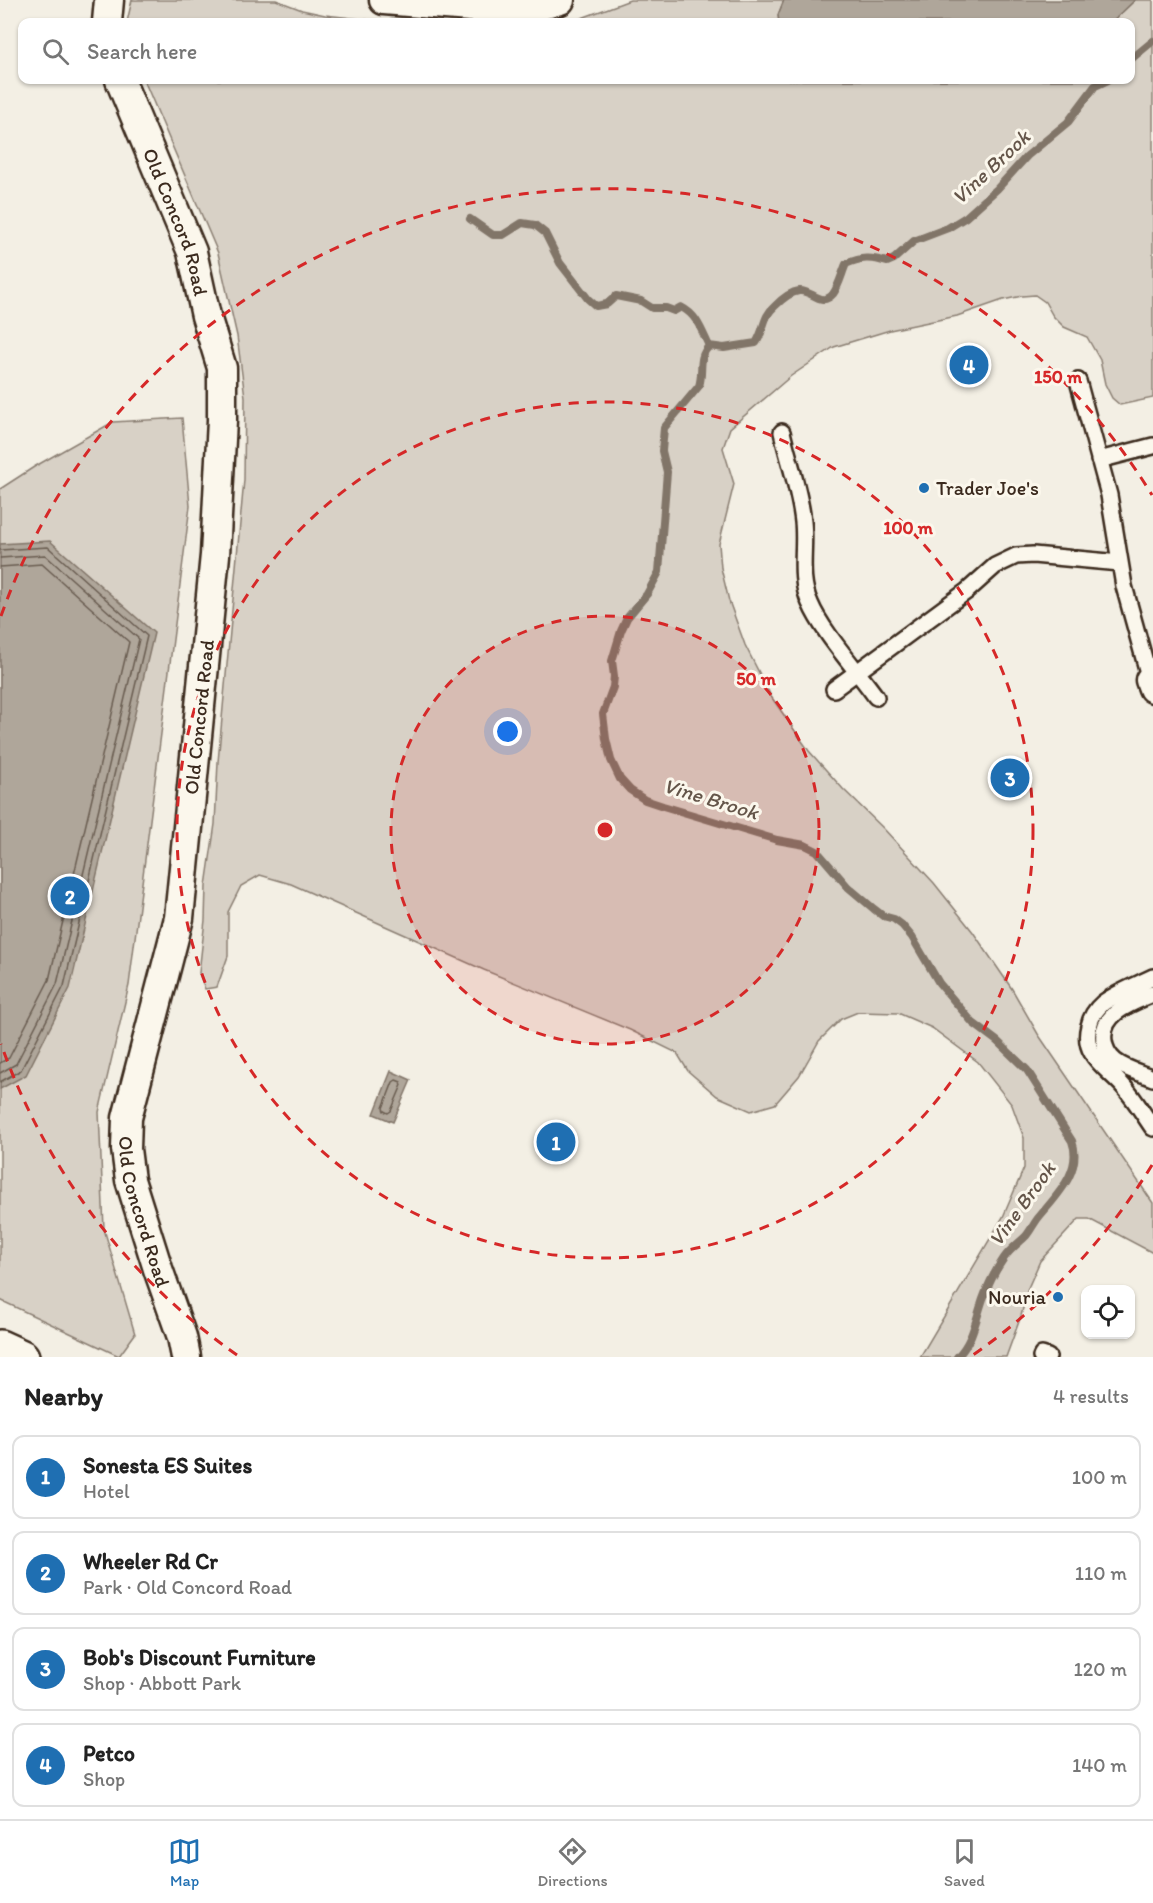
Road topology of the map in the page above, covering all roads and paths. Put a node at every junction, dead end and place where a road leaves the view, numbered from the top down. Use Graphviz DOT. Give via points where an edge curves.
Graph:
graph roads {
  1 [pos="109,0"];
  2 [pos="384,0"];
  3 [pos="560,0"];
  4 [pos="107,18"];
  5 [pos="122,84"];
  6 [pos="1078,381"];
  7 [pos="782,432"];
  8 [pos="1153,446"];
  9 [pos="1099,460"];
  10 [pos="1120,563"];
  11 [pos="858,672"];
  12 [pos="1152,684"];
  13 [pos="834,689"];
  14 [pos="876,697"];
  15 [pos="1153,977"];
  16 [pos="1153,994"];
  17 [pos="1153,1078"];
  18 [pos="1153,1128"];
  19 [pos="0,1347"];
  20 [pos="22,1357"];
  21 [pos="186,1357"];
  22 [pos="1041,1357"];
  23 [pos="1048,1357"];
  1 -- 4 [label="street"];
  2 -- 3 [label="street" via="519,11"];
  5 -- 21 [label="street, Old Concord Road" via="192,252 222,369 215,555 179,918 127,1118 130,1180"];
  6 -- 9 [label="lane"];
  7 -- 11 [label="lane" via="803,523 807,595 820,622"];
  8 -- 9 [label="lane"];
  9 -- 10 [label="lane"];
  10 -- 11 [label="lane" via="1032,555 1009,559"];
  10 -- 12 [label="lane"];
  11 -- 13 [label="lane"];
  11 -- 14 [label="lane"];
  15 -- 18 [label="lane" via="1097,1008 1087,1038 1098,1063 1123,1086"];
  16 -- 17 [label="lane" via="1118,1010 1103,1039 1115,1061"];
  19 -- 20 [label="main road"];
  22 -- 23 [label="lane"];
}
